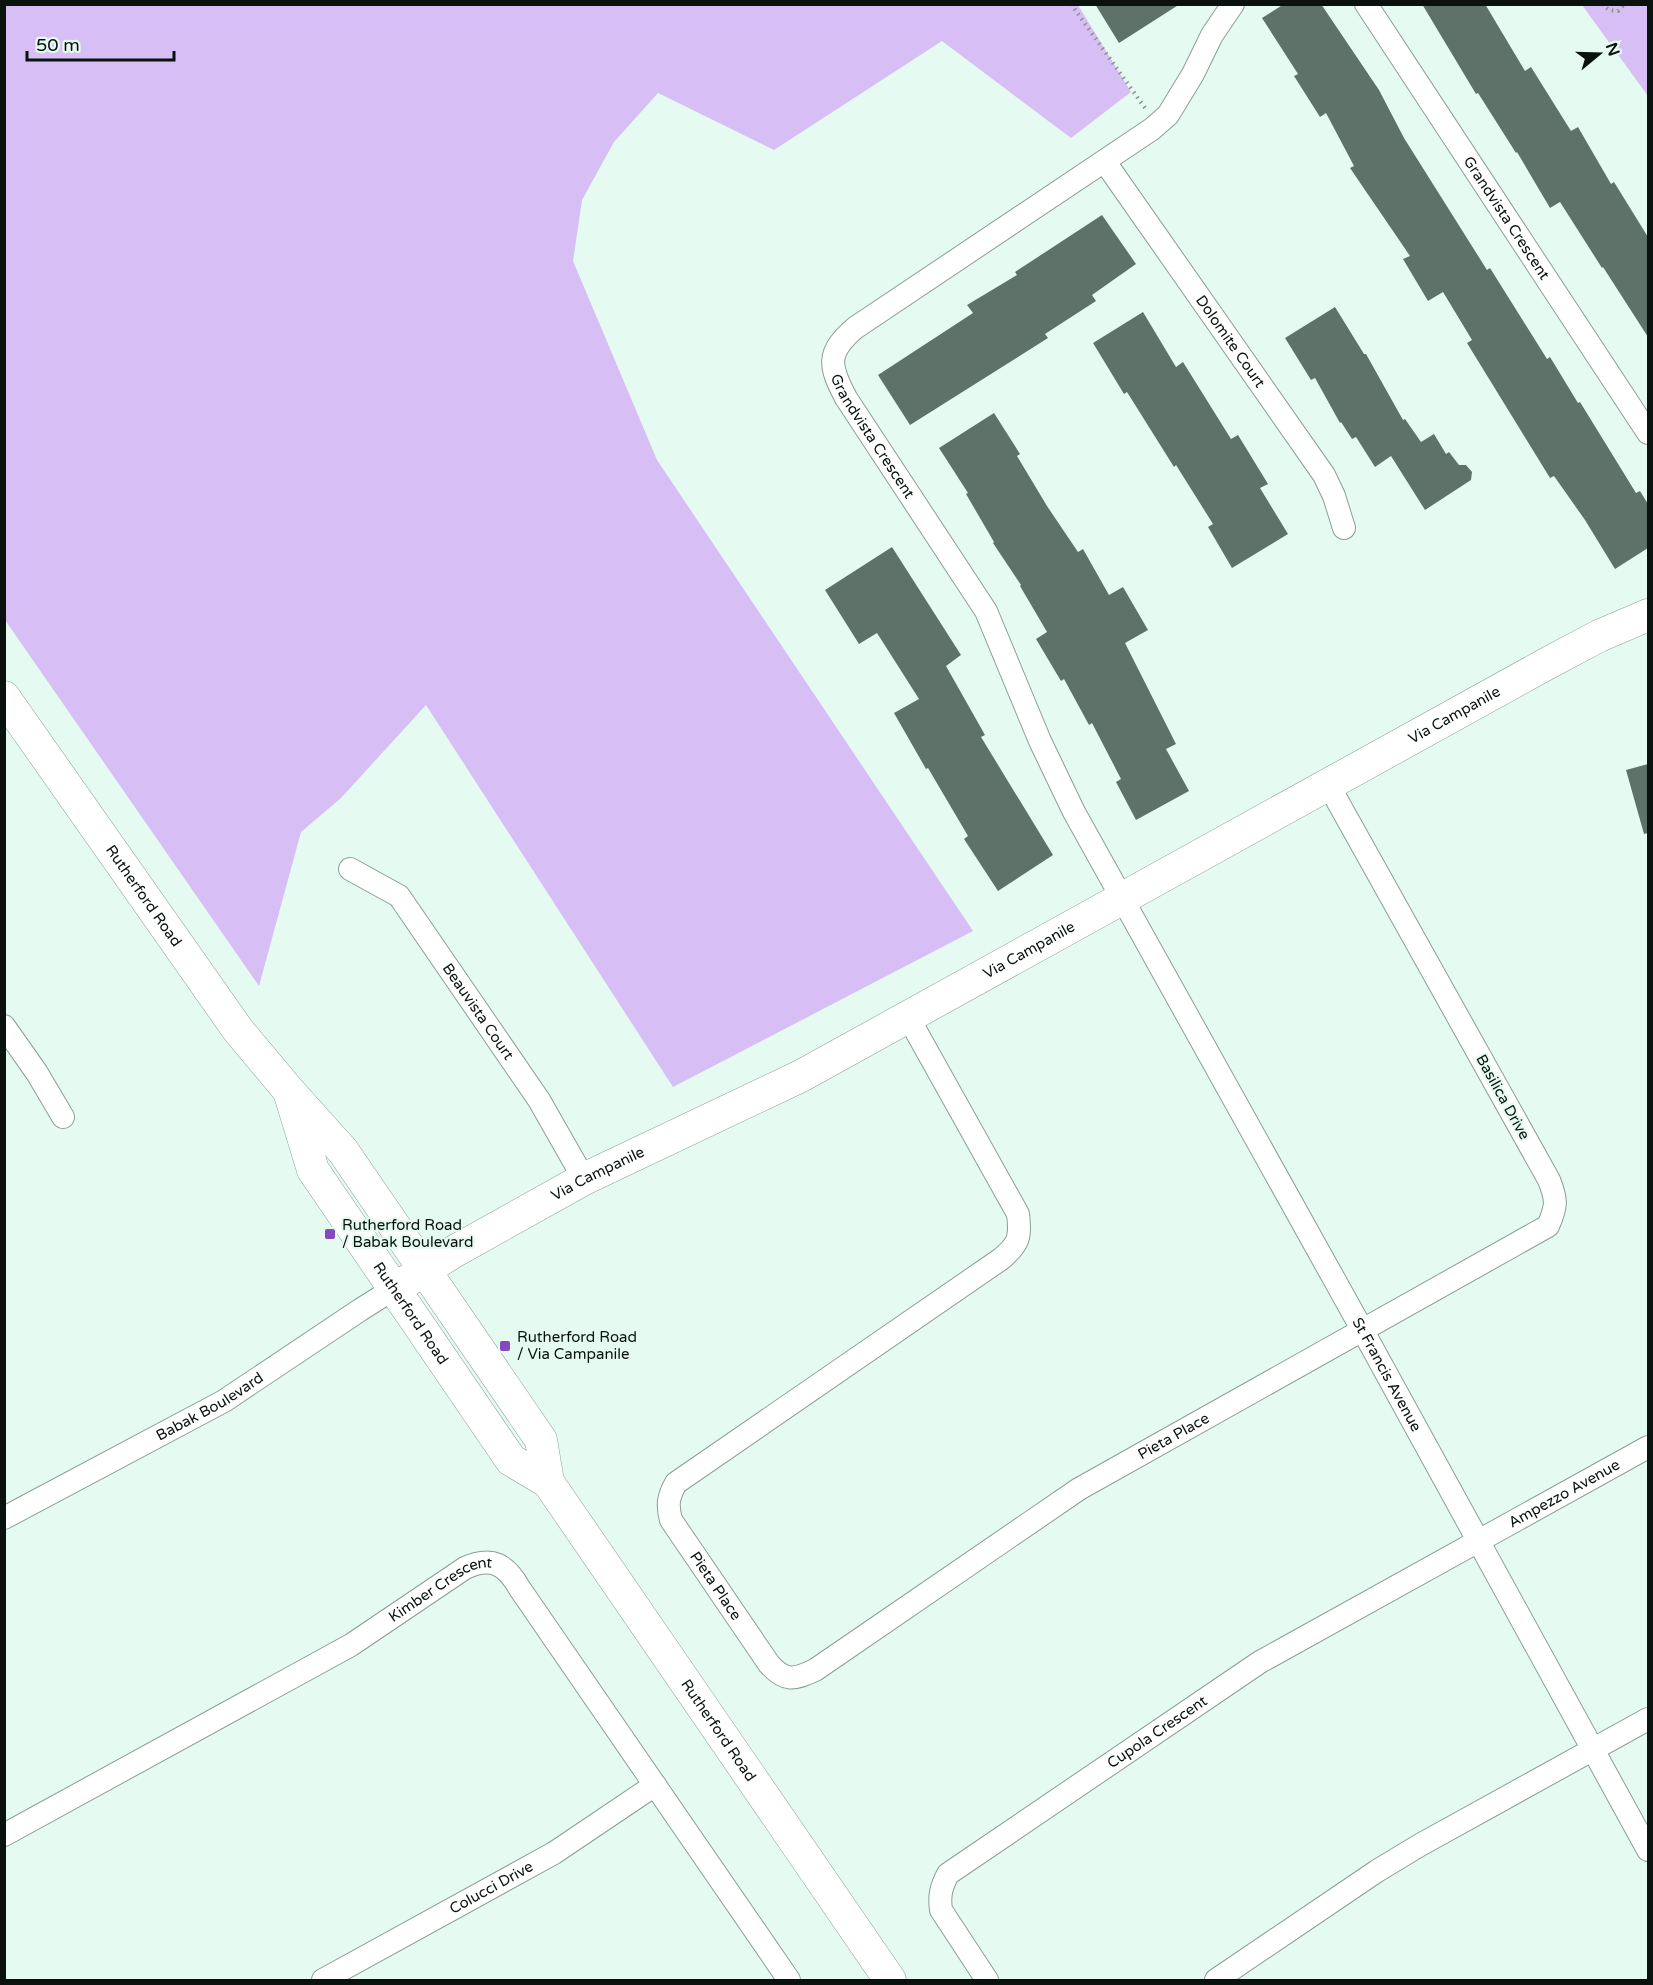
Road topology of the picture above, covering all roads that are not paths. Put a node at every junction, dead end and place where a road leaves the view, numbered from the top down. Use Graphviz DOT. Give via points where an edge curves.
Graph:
graph roads {
  1 [pos="1233,4"];
  2 [pos="1366,4"];
  3 [pos="1105,162"];
  4 [pos="1648,433"];
  5 [pos="1344,528"];
  6 [pos="1648,615"];
  7 [pos="4,697"];
  8 [pos="1329,786"];
  9 [pos="350,868"];
  10 [pos="1123,899"];
  11 [pos="908,1017"];
  12 [pos="4,1026"];
  13 [pos="63,1117"];
  14 [pos="584,1179"];
  15 [pos="408,1280"];
  16 [pos="1363,1331"];
  17 [pos="1648,1447"];
  18 [pos="4,1518"];
  19 [pos="1478,1540"];
  20 [pos="1648,1719"];
  21 [pos="1594,1749"];
  22 [pos="656,1785"];
  23 [pos="4,1835"];
  24 [pos="1648,1851"];
  25 [pos="323,1980"];
  26 [pos="789,1980"];
  27 [pos="890,1980"];
  28 [pos="987,1980"];
  29 [pos="1216,1980"];
  1 -- 3 [label="street, Grandvista Crescent" via="1168,115"];
  2 -- 4 [label="street, Grandvista Crescent"];
  3 -- 5 [label="street, Dolomite Court" via="1323,475"];
  3 -- 10 [label="street, Grandvista Crescent" via="855,328 841,340 833,356 836,380 846,398 986,611 1060,786"];
  6 -- 8 [label="main road, Via Campanile" via="1548,663"];
  7 -- 15 [label="main road, Rutherford Road" via="238,1030 343,1151"];
  8 -- 10 [label="main road, Via Campanile"];
  8 -- 16 [label="street, Basilica Drive" via="1556,1198 1548,1226"];
  9 -- 14 [label="street, Beauvista Court" via="399,896 539,1100"];
  10 -- 11 [label="main road, Via Campanile"];
  10 -- 16 [label="street, St Francis Avenue"];
  11 -- 14 [label="main road, Via Campanile" via="762,1095"];
  11 -- 16 [label="street, Pieta Place" via="1018,1214 1020,1229 1015,1248 1001,1259 676,1483 669,1496 670,1520 777,1673 788,1678 801,1677 815,1670 1079,1490"];
  12 -- 13 [label="street"];
  14 -- 15 [label="main road, Via Campanile"];
  15 -- 18 [label="street, Babak Boulevard" via="224,1401"];
  15 -- 27 [label="main road, Rutherford Road" via="541,1440 548,1482"];
  16 -- 19 [label="street, St Francis Avenue"];
  17 -- 19 [label="street, Ampezzo Avenue"];
  19 -- 21 [label="street, St Francis Avenue"];
  19 -- 28 [label="street, Cupola Crescent" via="1260,1662 948,1874 939,1896 941,1910"];
  20 -- 21 [label="street"];
  21 -- 24 [label="street, St Francis Avenue"];
  21 -- 29 [label="street" via="1377,1871"];
  22 -- 23 [label="street, Kimber Crescent" via="512,1575 504,1566 478,1562 351,1645"];
  22 -- 25 [label="street, Colucci Drive" via="555,1853"];
  22 -- 26 [label="street, Kimber Crescent"];
}
